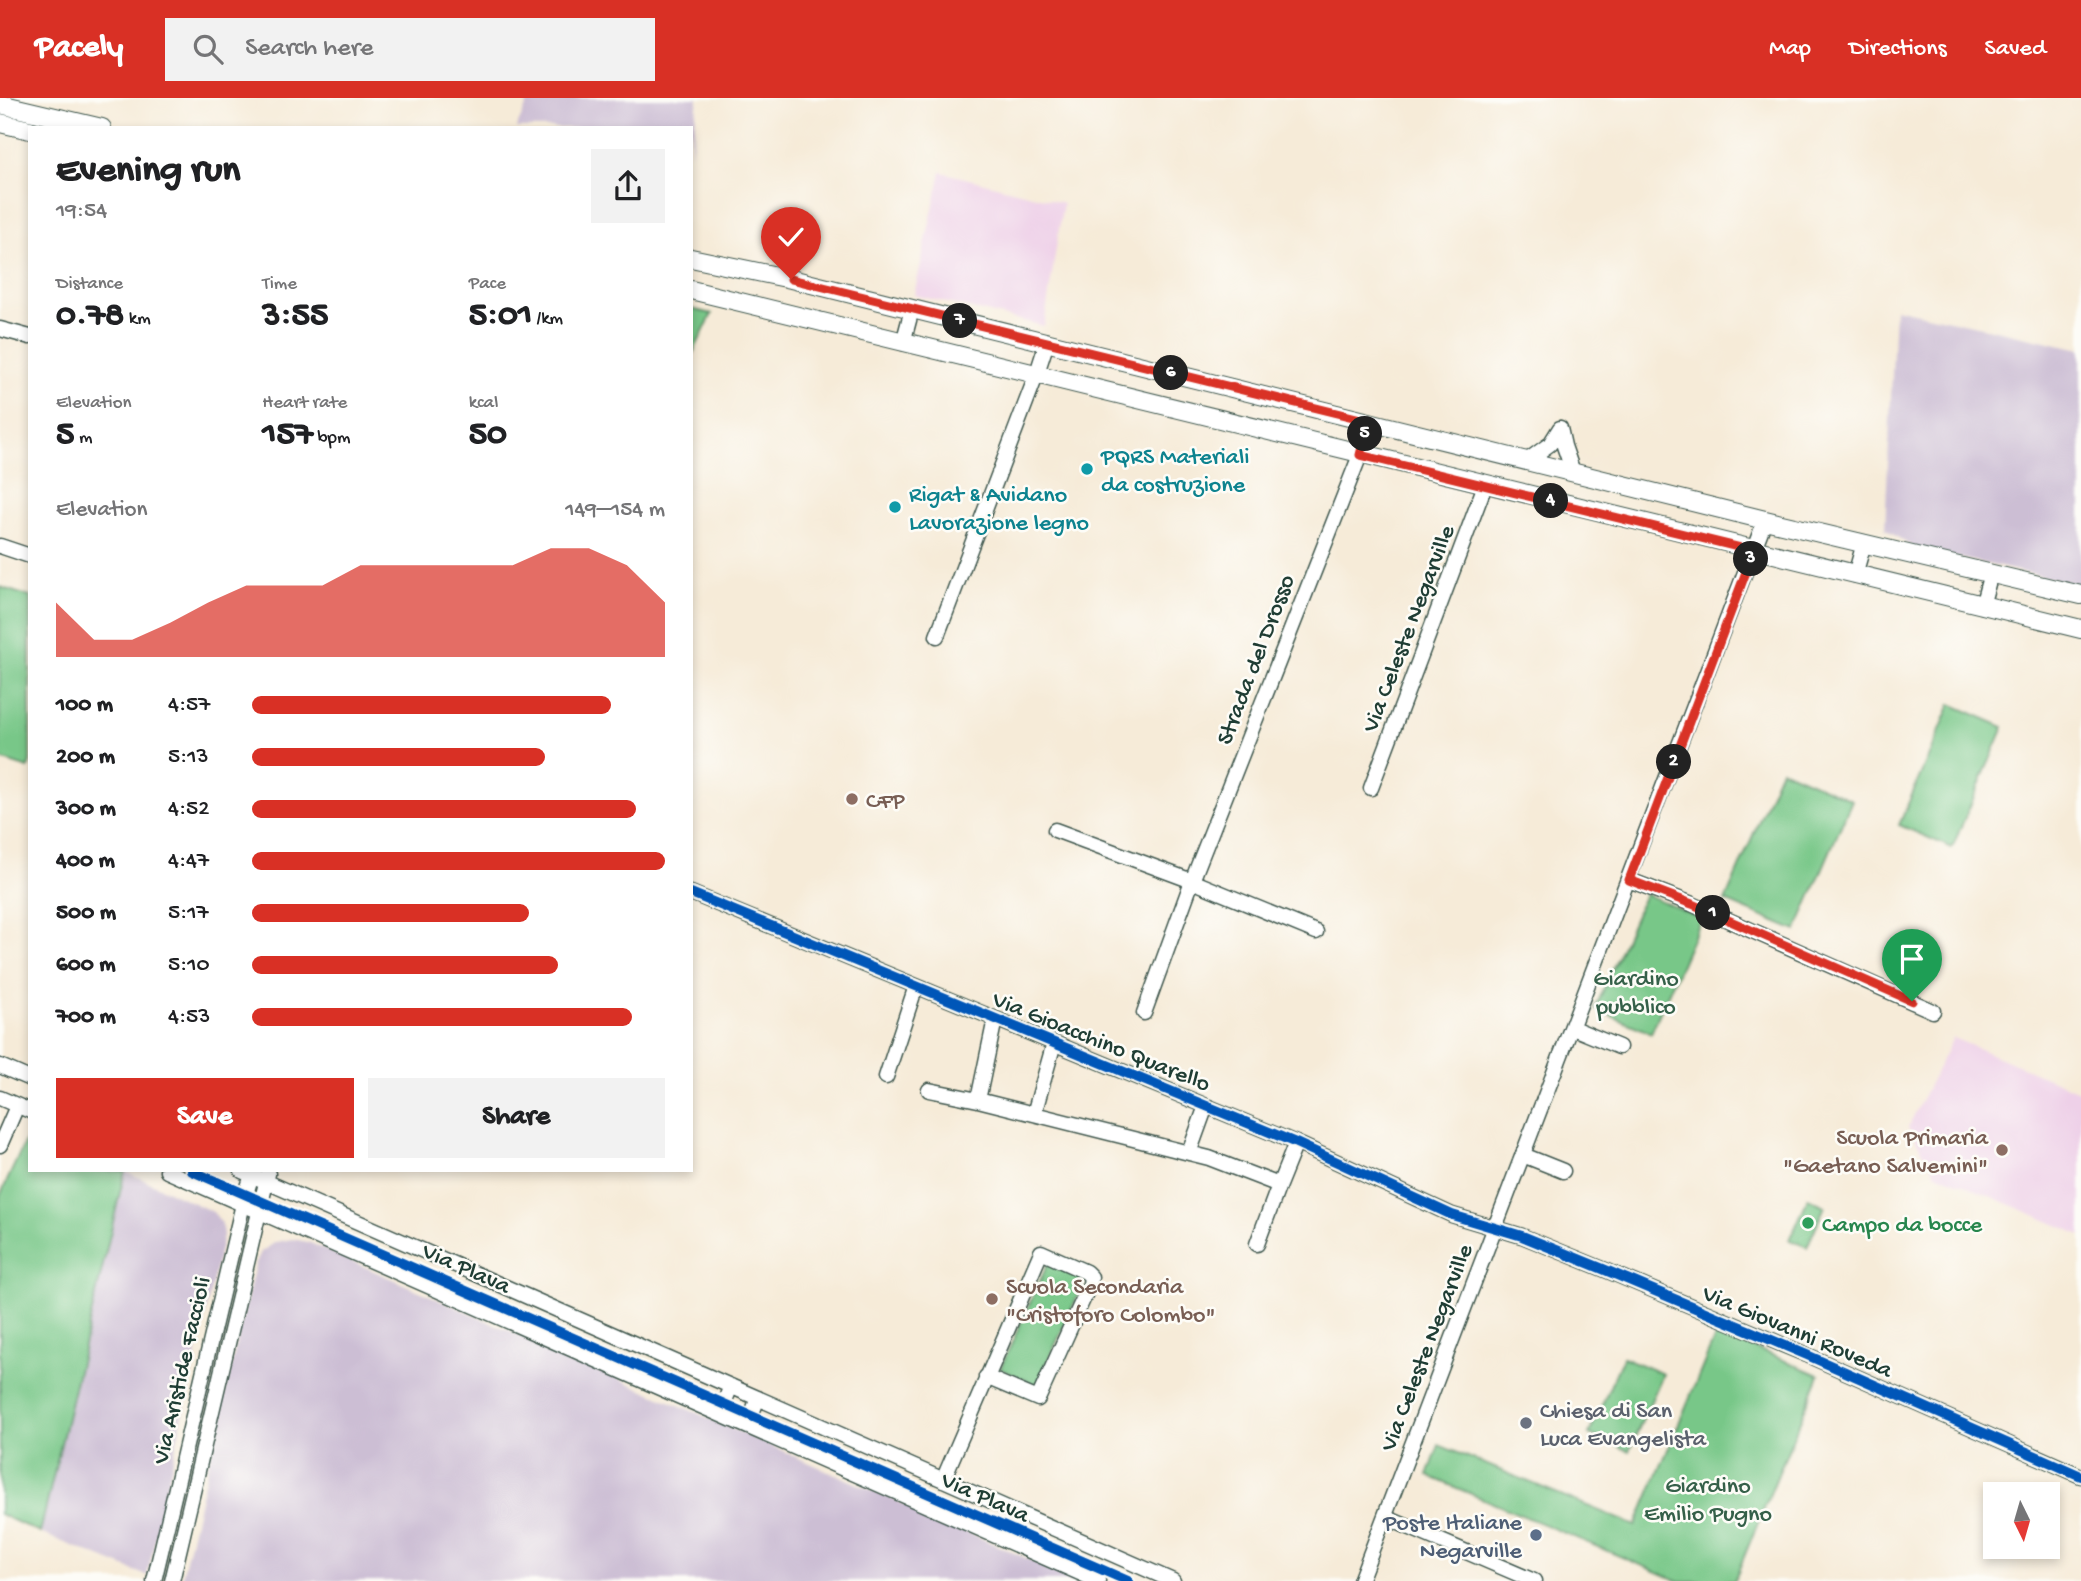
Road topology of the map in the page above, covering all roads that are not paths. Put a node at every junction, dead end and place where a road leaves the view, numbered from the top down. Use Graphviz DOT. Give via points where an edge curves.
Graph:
graph roads {
  1 [pos="0,104"];
  2 [pos="0,123"];
  3 [pos="94,126"];
  4 [pos="28,130"];
  5 [pos="693,258"];
  6 [pos="693,290"];
  7 [pos="912,309"];
  8 [pos="0,329"];
  9 [pos="28,336"];
  10 [pos="1047,342"];
  11 [pos="903,343"];
  12 [pos="1036,376"];
  13 [pos="1369,421"];
  14 [pos="1360,455"];
  15 [pos="1528,460"];
  16 [pos="1573,472"];
  17 [pos="1485,485"];
  18 [pos="1765,520"];
  19 [pos="1864,542"];
  20 [pos="0,546"];
  21 [pos="1754,551"];
  22 [pos="28,555"];
  23 [pos="1991,573"];
  24 [pos="1855,575"];
  25 [pos="2081,595"];
  26 [pos="1982,606"];
  27 [pos="2081,629"];
  28 [pos="937,636"];
  29 [pos="1371,788"];
  30 [pos="1055,830"];
  31 [pos="1629,880"];
  32 [pos="1192,881"];
  33 [pos="693,894"];
  34 [pos="1316,932"];
  35 [pos="916,986"];
  36 [pos="1933,1011"];
  37 [pos="1144,1013"];
  38 [pos="995,1019"];
  39 [pos="1573,1028"];
  40 [pos="1054,1043"];
  41 [pos="1619,1047"];
  42 [pos="0,1066"];
  43 [pos="887,1077"];
  44 [pos="28,1078"];
  45 [pos="929,1090"];
  46 [pos="0,1098"];
  47 [pos="978,1100"];
  48 [pos="1206,1106"];
  49 [pos="23,1108"];
  50 [pos="1034,1114"];
  51 [pos="1296,1143"];
  52 [pos="0,1145"];
  53 [pos="1189,1153"];
  54 [pos="1523,1155"];
  55 [pos="1563,1171"];
  56 [pos="169,1172"];
  57 [pos="249,1172"];
  58 [pos="268,1175"];
  59 [pos="1279,1185"];
  60 [pos="243,1204"];
  61 [pos="260,1210"];
  62 [pos="1495,1228"];
  63 [pos="1257,1244"];
  64 [pos="986,1377"];
  65 [pos="731,1386"];
  66 [pos="758,1398"];
  67 [pos="720,1413"];
  68 [pos="747,1426"];
  69 [pos="2081,1476"];
  70 [pos="943,1480"];
  71 [pos="1385,1517"];
  72 [pos="154,1581"];
  73 [pos="172,1581"];
  74 [pos="1098,1581"];
  75 [pos="1173,1581"];
  76 [pos="1360,1581"];
  77 [pos="1534,1581"];
  1 -- 3 [label="street"];
  2 -- 4 [label="street"];
  5 -- 7 [label="street"];
  6 -- 11 [label="street"];
  7 -- 10 [label="street"];
  7 -- 11 [label="street"];
  8 -- 9 [label="street"];
  10 -- 12 [label="street"];
  10 -- 13 [label="street"];
  11 -- 12 [label="street"];
  12 -- 14 [label="street"];
  12 -- 28 [label="street"];
  13 -- 14 [label="street, Strada del Drosso"];
  13 -- 15 [label="street"];
  14 -- 17 [label="street"];
  14 -- 32 [label="street, Strada del Drosso"];
  15 -- 16 [label="street"];
  15 -- 16 [label="street" via="1550,444 1560,428"];
  16 -- 18 [label="street"];
  17 -- 21 [label="street"];
  17 -- 29 [label="street, Via Celeste Negarville"];
  18 -- 19 [label="street"];
  18 -- 21 [label="street, Via Celeste Negarville"];
  19 -- 23 [label="street"];
  19 -- 24 [label="street"];
  20 -- 22 [label="street"];
  21 -- 24 [label="street"];
  21 -- 31 [label="street, Via Celeste Negarville"];
  23 -- 25 [label="street"];
  23 -- 26 [label="street"];
  24 -- 26 [label="street"];
  26 -- 27 [label="street"];
  30 -- 32 [label="street"];
  31 -- 36 [label="street"];
  31 -- 39 [label="street, Via Celeste Negarville"];
  32 -- 34 [label="street"];
  32 -- 37 [label="street, Strada del Drosso"];
  33 -- 35 [label="street, Via Gioacchino Quarello"];
  35 -- 38 [label="street, Via Gioacchino Quarello"];
  35 -- 43 [label="street"];
  38 -- 40 [label="street, Via Gioacchino Quarello"];
  38 -- 47 [label="street"];
  39 -- 41 [label="street"];
  39 -- 54 [label="street, Via Celeste Negarville"];
  40 -- 48 [label="street, Via Gioacchino Quarello"];
  40 -- 50 [label="street"];
  42 -- 44 [label="street"];
  45 -- 47 [label="street"];
  46 -- 49 [label="street"];
  47 -- 50 [label="street"];
  48 -- 51 [label="street, Via Gioacchino Quarello"];
  48 -- 53 [label="street"];
  49 -- 52 [label="street"];
  50 -- 53 [label="street"];
  51 -- 59 [label="street"];
  51 -- 62 [label="street, Via Gioacchino Quarello" via="1452,1215"];
  53 -- 59 [label="street"];
  54 -- 55 [label="street"];
  54 -- 62 [label="street, Via Celeste Negarville"];
  56 -- 60 [label="street, Via Plava"];
  57 -- 58 [label="street, Via Plava"];
  57 -- 60 [label="street, Via Aristide Faccioli"];
  58 -- 61 [label="street, Via Aristide Faccioli"];
  58 -- 65 [label="street, Via Plava"];
  59 -- 63 [label="street"];
  60 -- 61 [label="street, Via Plava"];
  60 -- 72 [label="street, Via Aristide Faccioli"];
  61 -- 67 [label="street, Via Plava"];
  61 -- 73 [label="street, Via Aristide Faccioli"];
  62 -- 69 [label="street, Via Giovanni Roveda" via="1807,1355"];
  62 -- 71 [label="street, Via Celeste Negarville"];
  64 -- 64 [label="street" via="1038,1399 1090,1284 1086,1272 1041,1252"];
  64 -- 70 [label="street"];
  65 -- 66 [label="street, Via Plava"];
  65 -- 67 [label="street"];
  66 -- 68 [label="street"];
  66 -- 70 [label="street, Via Plava"];
  67 -- 68 [label="street, Via Plava"];
  68 -- 74 [label="street, Via Plava"];
  70 -- 75 [label="street, Via Plava"];
  71 -- 76 [label="street, Via Celeste Negarville"];
  71 -- 77 [label="street"];
}
